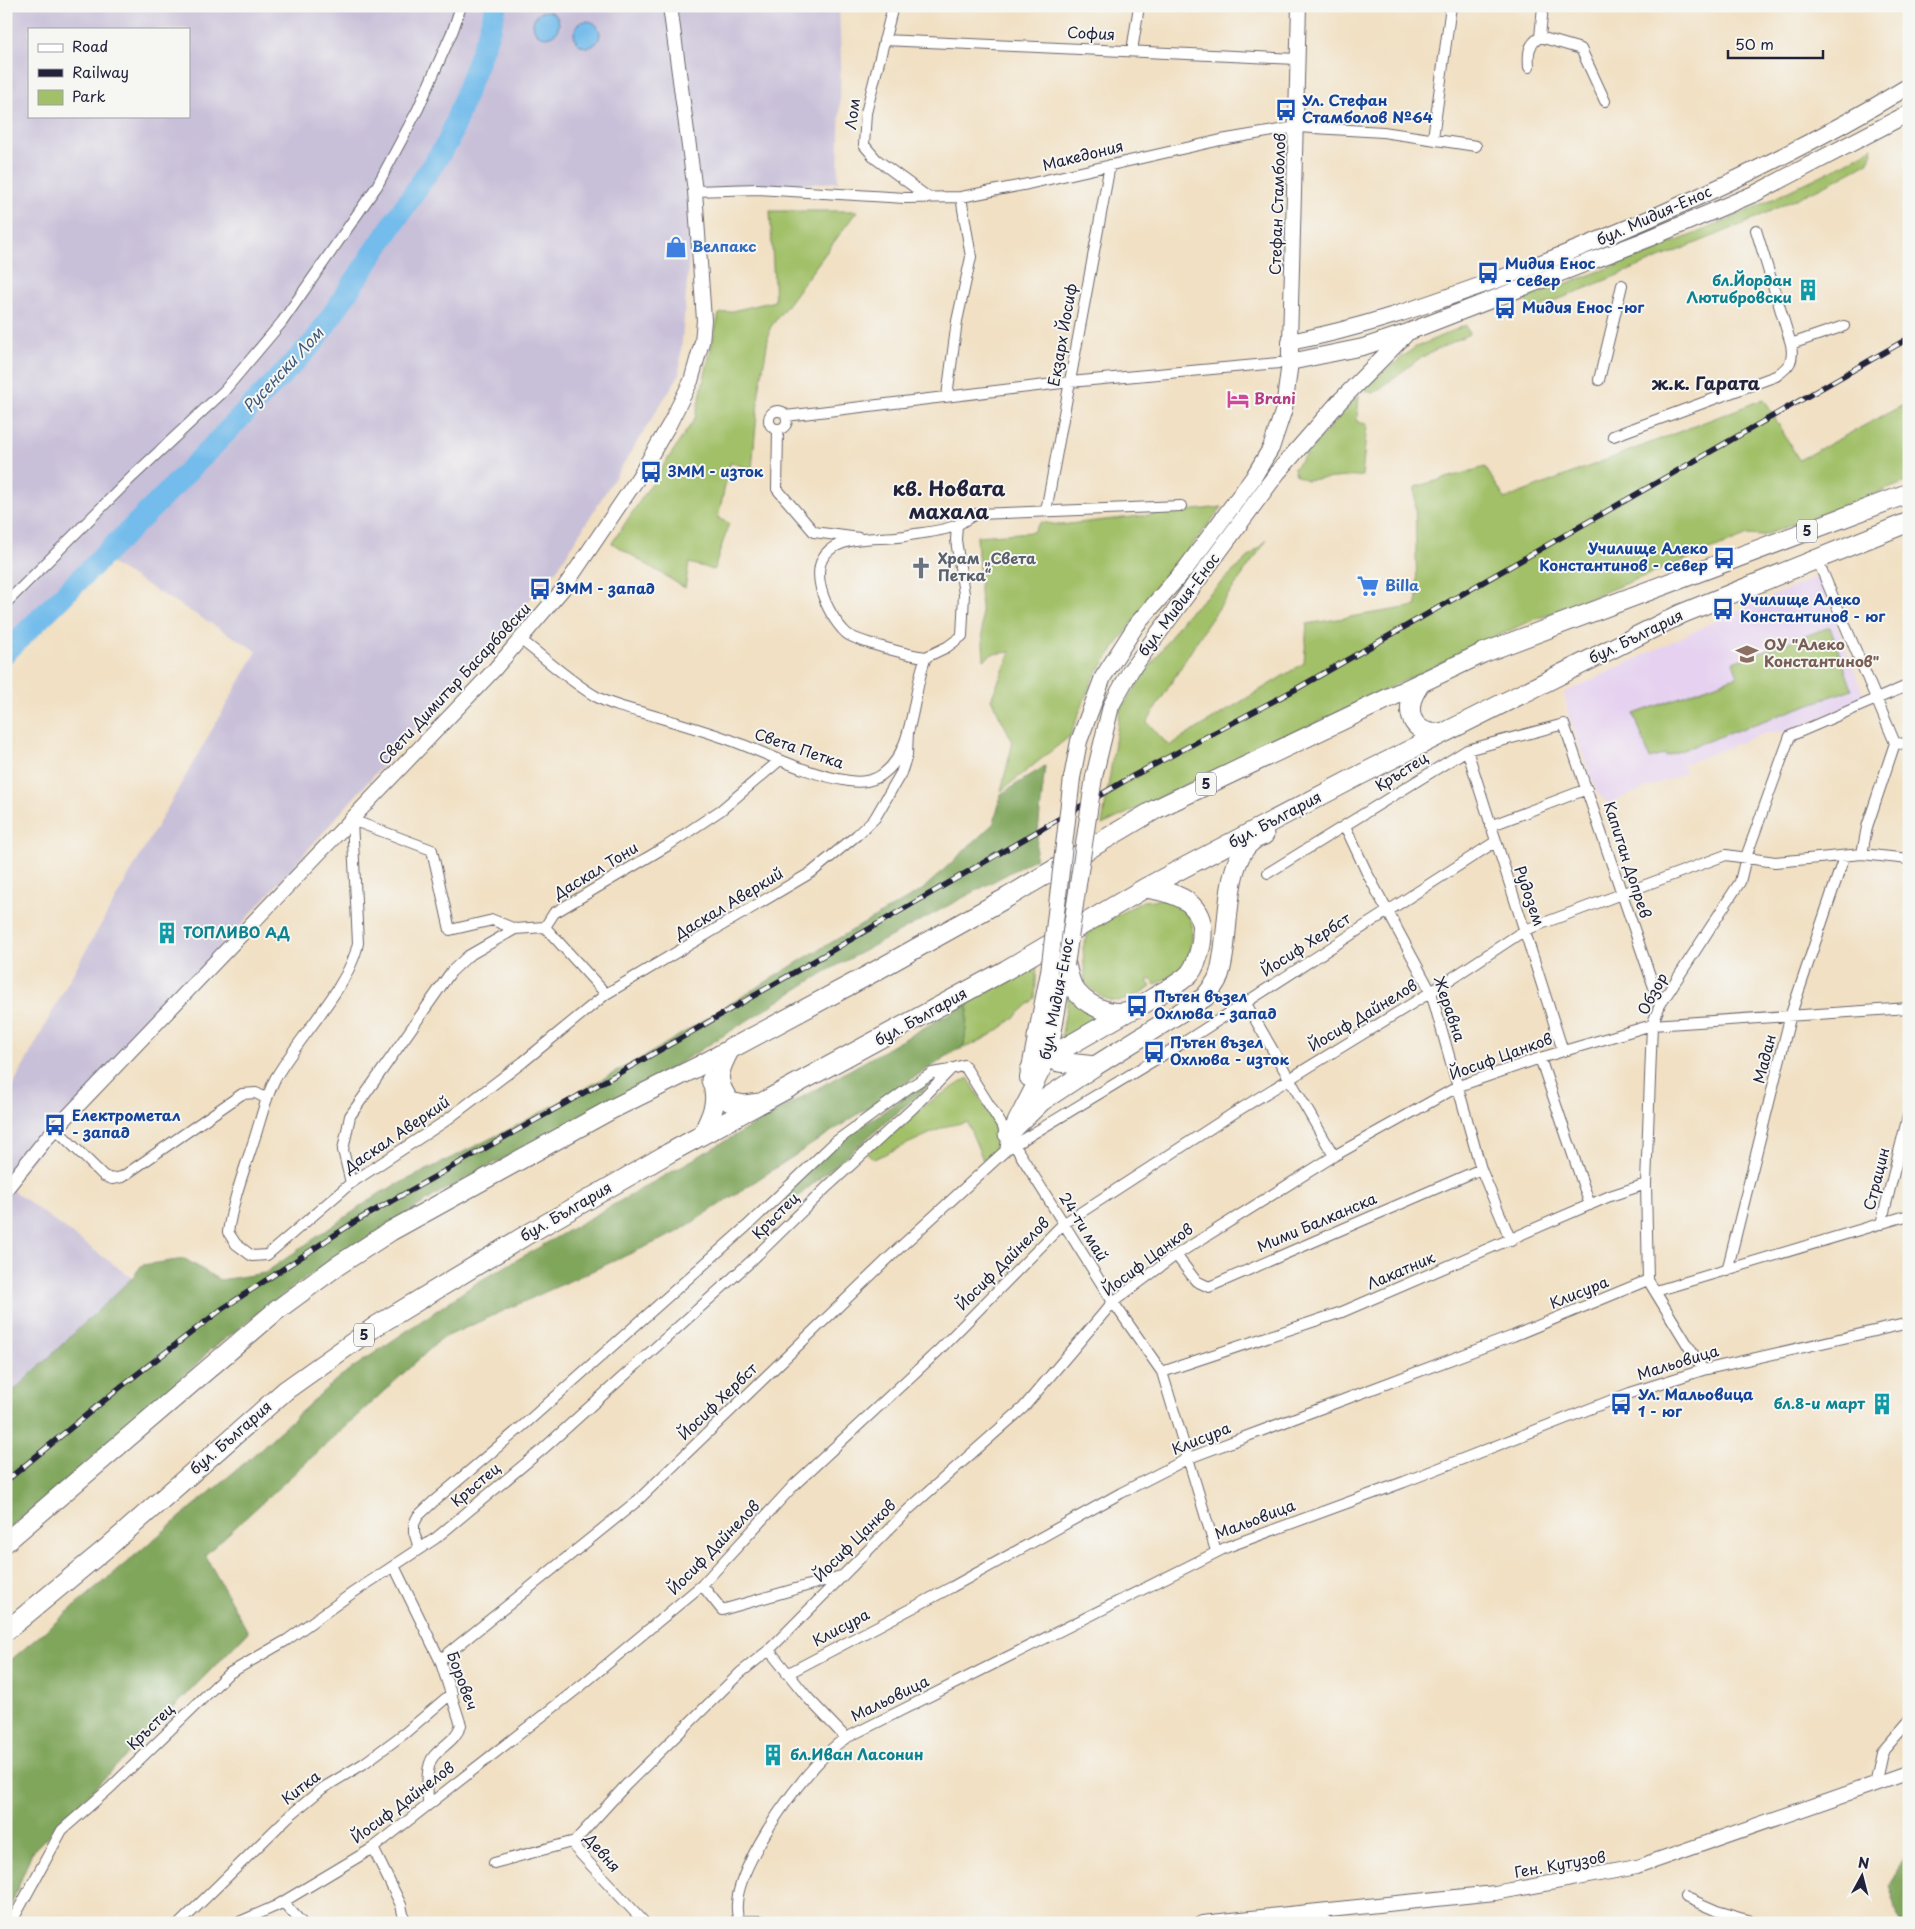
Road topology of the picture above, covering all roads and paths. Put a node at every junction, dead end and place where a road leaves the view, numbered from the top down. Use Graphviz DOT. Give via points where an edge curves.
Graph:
graph roads {
  1 [pos="461,6"];
  2 [pos="670,6"];
  3 [pos="893,6"];
  4 [pos="1140,6"];
  5 [pos="1299,6"];
  6 [pos="1451,6"];
  7 [pos="1543,6"];
  8 [pos="1540,37"];
  9 [pos="884,40"];
  10 [pos="1132,51"];
  11 [pos="1297,59"];
  12 [pos="1529,66"];
  13 [pos="1909,86"];
  14 [pos="1605,101"];
  15 [pos="1909,113"];
  16 [pos="1297,127"];
  17 [pos="1433,138"];
  18 [pos="1476,146"];
  19 [pos="1110,165"];
  20 [pos="695,191"];
  21 [pos="929,198"];
  22 [pos="961,198"];
  23 [pos="1756,230"];
  24 [pos="1622,285"];
  25 [pos="1844,326"];
  26 [pos="1408,332"];
  27 [pos="1290,342"];
  28 [pos="1791,344"];
  29 [pos="1290,362"];
  30 [pos="1599,380"];
  31 [pos="1070,382"];
  32 [pos="947,396"];
  33 [pos="786,416"];
  34 [pos="778,430"];
  35 [pos="1613,436"];
  36 [pos="1909,493"];
  37 [pos="1181,506"];
  38 [pos="1046,511"];
  39 [pos="1909,522"];
  40 [pos="957,525"];
  41 [pos="862,539"];
  42 [pos="1817,559"];
  43 [pos="6,603"];
  44 [pos="521,640"];
  45 [pos="926,657"];
  46 [pos="1421,682"];
  47 [pos="1909,685"];
  48 [pos="1875,700"];
  49 [pos="1380,701"];
  50 [pos="1564,724"];
  51 [pos="1448,731"];
  52 [pos="908,732"];
  53 [pos="1896,743"];
  54 [pos="1909,744"];
  55 [pos="1467,750"];
  56 [pos="1405,752"];
  57 [pos="780,760"];
  58 [pos="1360,774"];
  59 [pos="1587,789"];
  60 [pos="352,820"];
  61 [pos="1345,826"];
  62 [pos="1490,826"];
  63 [pos="1495,842"];
  64 [pos="1862,854"];
  65 [pos="1746,857"];
  66 [pos="1844,857"];
  67 [pos="1909,859"];
  68 [pos="1268,873"];
  69 [pos="1145,888"];
  70 [pos="1622,894"];
  71 [pos="1388,910"];
  72 [pos="545,927"];
  73 [pos="515,929"];
  74 [pos="1524,930"];
  75 [pos="1057,968"];
  76 [pos="1430,992"];
  77 [pos="606,994"];
  78 [pos="1245,1002"];
  79 [pos="1144,1003"];
  80 [pos="1660,1006"];
  81 [pos="1909,1008"];
  82 [pos="1791,1014"];
  83 [pos="1652,1025"];
  84 [pos="1037,1037"];
  85 [pos="731,1047"];
  86 [pos="1563,1051"];
  87 [pos="1049,1057"];
  88 [pos="1540,1058"];
  89 [pos="964,1065"];
  90 [pos="1095,1066"];
  91 [pos="697,1067"];
  92 [pos="951,1069"];
  93 [pos="1030,1070"];
  94 [pos="1288,1079"];
  95 [pos="1458,1086"];
  96 [pos="267,1099"];
  97 [pos="765,1102"];
  98 [pos="1909,1112"];
  99 [pos="56,1129"];
  100 [pos="702,1135"];
  101 [pos="1009,1143"];
  102 [pos="1334,1156"];
  103 [pos="1481,1169"];
  104 [pos="350,1183"];
  105 [pos="1646,1184"];
  106 [pos="6,1189"];
  107 [pos="1590,1205"];
  108 [pos="1909,1215"];
  109 [pos="1063,1224"];
  110 [pos="1881,1224"];
  111 [pos="1511,1241"];
  112 [pos="1176,1254"];
  113 [pos="1727,1271"];
  114 [pos="1648,1280"];
  115 [pos="1656,1291"];
  116 [pos="1113,1302"];
  117 [pos="1909,1323"];
  118 [pos="1703,1370"];
  119 [pos="1162,1372"];
  120 [pos="1189,1458"];
  121 [pos="6,1542"];
  122 [pos="419,1548"];
  123 [pos="1216,1551"];
  124 [pos="394,1566"];
  125 [pos="840,1576"];
  126 [pos="702,1585"];
  127 [pos="6,1630"];
  128 [pos="769,1650"];
  129 [pos="440,1660"];
  130 [pos="787,1674"];
  131 [pos="452,1693"];
  132 [pos="1909,1721"];
  133 [pos="846,1738"];
  134 [pos="1909,1772"];
  135 [pos="1875,1784"];
  136 [pos="428,1804"];
  137 [pos="575,1841"];
  138 [pos="373,1848"];
  139 [pos="494,1863"];
  140 [pos="1685,1897"];
  141 [pos="283,1902"];
  142 [pos="1306,1910"];
  143 [pos="11,1923"];
  144 [pos="180,1923"];
  145 [pos="237,1923"];
  146 [pos="302,1923"];
  147 [pos="405,1923"];
  148 [pos="645,1923"];
  149 [pos="739,1923"];
  150 [pos="744,1923"];
  151 [pos="762,1923"];
  152 [pos="1202,1923"];
  153 [pos="1328,1923"];
  154 [pos="1758,1923"];
  1 -- 43 [label="street" via="418,109 376,186 282,322 224,391"];
  2 -- 20 [label="street, Свети Димитър Басарбовски"];
  3 -- 9 [label="street, Лом"];
  4 -- 10 [label="street"];
  5 -- 11 [label="street, Стефан Стамболов"];
  6 -- 17 [label="street"];
  7 -- 8 [label="street"];
  8 -- 12 [label="street" via="1532,43 1528,53"];
  8 -- 14 [label="street" via="1581,48"];
  9 -- 10 [label="street, София"];
  9 -- 21 [label="street, Лом" via="866,113 864,145 876,159"];
  10 -- 11 [label="street, София"];
  11 -- 16 [label="street, Стефан Стамболов"];
  13 -- 27 [label="main road, бул. Мидия-Енос" via="1766,164 1627,229 1415,310 1349,330"];
  15 -- 26 [label="main road, бул. Мидия-Енос" via="1756,193 1638,243"];
  16 -- 17 [label="street, Македония"];
  16 -- 19 [label="street, Македония"];
  16 -- 27 [label="street, Стефан Стамболов"];
  17 -- 18 [label="street, Македония"];
  19 -- 22 [label="street, Македония"];
  19 -- 31 [label="street, Екзарх Йосиф"];
  20 -- 21 [label="street, Македония" via="758,188"];
  20 -- 44 [label="street, Свети Димитър Басарбовски" via="704,320 702,342 691,381 669,426 632,486 578,568"];
  21 -- 22 [label="street, Македония"];
  22 -- 32 [label="street" via="972,256 957,321"];
  23 -- 28 [label="street"];
  24 -- 30 [label="street"];
  25 -- 28 [label="street"];
  26 -- 29 [label="main road, бул. Мидия-Енос" via="1363,347"];
  26 -- 75 [label="main road, бул. Мидия-Енос, bridge" via="1339,402 1278,472 1131,670 1111,706"];
  27 -- 29 [label="main road, бул. Мидия-Енос"];
  28 -- 35 [label="street" via="1793,358 1788,367 1776,376"];
  29 -- 31 [label="street, бул. Мидия-Енос"];
  29 -- 75 [label="main road, бул. Мидия-Енос, bridge" via="1284,409 1271,448 1253,478 1186,568 1136,624 1107,670 1088,713 1072,778"];
  31 -- 32 [label="street, бул. Мидия-Енос"];
  31 -- 38 [label="street, Екзарх Йосиф"];
  32 -- 33 [label="street, бул. Мидия-Енос"];
  33 -- 34 [label="street" via="787,424"];
  33 -- 34 [label="street" via="774,411 769,417 770,426"];
  34 -- 41 [label="street" via="777,489 814,532"];
  36 -- 46 [label="highway, 5" via="1483,653"];
  37 -- 38 [label="street"];
  38 -- 40 [label="street" via="977,514"];
  39 -- 42 [label="highway, бул. България / 5"];
  40 -- 41 [label="street" via="902,537"];
  40 -- 45 [label="street" via="956,540 964,594 962,636 947,648"];
  41 -- 45 [label="street" via="834,547 825,554 818,574 828,608 847,634 913,656"];
  42 -- 48 [label="street"];
  42 -- 51 [label="highway, бул. България / 5" via="1681,614"];
  44 -- 57 [label="street, Света Петка" via="597,697 718,735"];
  44 -- 60 [label="street, Свети Димитър Басарбовски"];
  45 -- 52 [label="street, Света Петка"];
  46 -- 49 [label="highway, 5"];
  46 -- 51 [label="highway" via="1410,705 1414,723 1420,731 1428,734"];
  47 -- 48 [label="street, Обзор"];
  48 -- 53 [label="street"];
  48 -- 65 [label="street, Обзор" via="1790,736"];
  49 -- 56 [label="highway" via="1401,712 1408,725 1409,743"];
  49 -- 85 [label="highway, 5" via="1156,808 1008,897"];
  50 -- 55 [label="street, Кръстец"];
  50 -- 59 [label="street, Капитан Допрев"];
  51 -- 56 [label="highway, бул. България / 5"];
  52 -- 57 [label="street, Света Петка" via="890,768 868,781 850,782"];
  52 -- 77 [label="street, Даскал Аверкий" via="902,772 876,818 857,835 812,872"];
  53 -- 54 [label="street"];
  53 -- 64 [label="street" via="1867,827"];
  55 -- 61 [label="street, Кръстец"];
  55 -- 62 [label="street, Рудозем"];
  56 -- 58 [label="highway, бул. България / 5"];
  57 -- 72 [label="street, Даскал Тони" via="721,810 554,913"];
  58 -- 69 [label="highway, бул. България / 5"];
  58 -- 90 [label="highway" via="1320,803 1250,843 1239,858 1231,886 1225,949 1218,979 1205,997"];
  59 -- 62 [label="street"];
  59 -- 70 [label="street, Капитан Допрев"];
  60 -- 73 [label="street" via="432,850 450,930 493,920"];
  60 -- 96 [label="street, Даскал Аверкий" via="356,953 342,980 275,1079"];
  60 -- 99 [label="street, Свети Димитър Басарбовски"];
  61 -- 68 [label="street, Кръстец"];
  61 -- 71 [label="street, Жеравна"];
  62 -- 63 [label="street, Рудозем"];
  63 -- 71 [label="street, Йосиф Хербст"];
  63 -- 74 [label="street, Рудозем"];
  64 -- 66 [label="street, Йосиф Дайнелов"];
  64 -- 67 [label="street, Йосиф Дайнелов"];
  65 -- 66 [label="street, Йосиф Дайнелов" via="1775,862"];
  65 -- 70 [label="street, Йосиф Дайнелов" via="1726,855"];
  65 -- 80 [label="street, Обзор" via="1737,888"];
  66 -- 82 [label="street, Мадан"];
  69 -- 79 [label="highway" via="1169,891 1184,899 1200,914 1203,932 1199,953 1190,973"];
  69 -- 97 [label="highway, бул. България / 5" via="997,975"];
  70 -- 74 [label="street, Йосиф Дайнелов"];
  70 -- 80 [label="street, Капитан Допрев"];
  71 -- 76 [label="street, Жеравна"];
  71 -- 78 [label="street, Йосиф Хербст"];
  72 -- 73 [label="street"];
  72 -- 77 [label="street"];
  73 -- 104 [label="street" via="468,956 451,972 350,1116 343,1150"];
  74 -- 76 [label="street, Йосиф Дайнелов"];
  74 -- 86 [label="street, Рудозем"];
  75 -- 79 [label="highway" via="1078,994 1102,1010 1131,1010"];
  75 -- 84 [label="main road, бул. Мидия-Енос"];
  75 -- 87 [label="main road, бул. Мидия-Енос"];
  76 -- 94 [label="street, Йосиф Дайнелов"];
  76 -- 95 [label="street, Жеравна"];
  77 -- 104 [label="street, Даскал Аверкий" via="444,1122"];
  78 -- 94 [label="street"];
  78 -- 101 [label="street, Йосиф Хербст" via="1186,1041"];
  79 -- 87 [label="highway"];
  80 -- 83 [label="street, Обзор"];
  81 -- 82 [label="street, Йосиф Цанков"];
  82 -- 83 [label="street, Йосиф Цанков"];
  82 -- 113 [label="street, Мадан"];
  83 -- 86 [label="street, Йосиф Цанков"];
  83 -- 105 [label="street, Обзор"];
  84 -- 87 [label="highway"];
  84 -- 93 [label="main road, бул. Мидия-Енос"];
  85 -- 91 [label="highway, 5"];
  85 -- 97 [label="highway" via="720,1068 721,1090 730,1102"];
  86 -- 88 [label="street, Йосиф Цанков"];
  87 -- 90 [label="highway" via="1059,1062"];
  87 -- 93 [label="highway"];
  87 -- 101 [label="main road, бул. Мидия-Енос"];
  88 -- 95 [label="street, Йосиф Цанков"];
  88 -- 107 [label="street"];
  89 -- 92 [label="street, Кръстец"];
  89 -- 101 [label="street, 24-ти май"];
  90 -- 101 [label="highway" via="1042,1101"];
  91 -- 100 [label="highway" via="710,1077 715,1088 715,1104"];
  91 -- 121 [label="highway, 5" via="612,1109 391,1231 337,1266 277,1310"];
  92 -- 122 [label="street, Кръстец" via="749,1263 542,1449 436,1538"];
  92 -- 122 [label="street" via="924,1078 835,1142 747,1226 434,1501 414,1524"];
  93 -- 101 [label="main road, бул. Мидия-Енос"];
  94 -- 102 [label="street"];
  94 -- 109 [label="street, Йосиф Дайнелов"];
  95 -- 102 [label="street, Йосиф Цанков"];
  95 -- 103 [label="street, Жеравна"];
  96 -- 99 [label="street" via="256,1094 242,1094 122,1177 112,1179 104,1176"];
  96 -- 104 [label="street, Даскал Аверкий" via="231,1210 228,1232 236,1244 252,1256 267,1255"];
  97 -- 100 [label="highway, бул. България / 5"];
  98 -- 110 [label="street, Страцин"];
  99 -- 106 [label="street, Свети Димитър Басарбовски"];
  100 -- 127 [label="highway, бул. България / 5" via="523,1237 368,1332 286,1390 108,1546"];
  101 -- 109 [label="street, 24-ти май"];
  101 -- 129 [label="street, Йосиф Хербст" via="637,1501"];
  102 -- 112 [label="street, Йосиф Цанков"];
  103 -- 111 [label="street, Жеравна"];
  103 -- 112 [label="street, Мими Балканска" via="1209,1287 1196,1281"];
  105 -- 107 [label="street, Лакатник"];
  105 -- 114 [label="street, Обзор"];
  107 -- 111 [label="street, Лакатник"];
  108 -- 110 [label="street"];
  109 -- 116 [label="street, 24-ти май"];
  109 -- 126 [label="street, Йосиф Дайнелов" via="936,1352 794,1485"];
  110 -- 113 [label="street"];
  111 -- 119 [label="street, Лакатник" via="1342,1312"];
  112 -- 116 [label="street, Йосиф Цанков"];
  113 -- 115 [label="street"];
  114 -- 115 [label="street"];
  114 -- 120 [label="street, Клисура" via="1504,1339"];
  115 -- 118 [label="street"];
  116 -- 119 [label="street, 24-ти май"];
  116 -- 125 [label="street, Йосиф Цанков" via="1023,1408 909,1509"];
  117 -- 118 [label="street, Мальовица"];
  118 -- 123 [label="street, Мальовица" via="1630,1393 1404,1482"];
  119 -- 120 [label="street, 24-ти май"];
  120 -- 123 [label="street, 24-ти май"];
  120 -- 130 [label="street, Клисура"];
  122 -- 124 [label="street, Кръстец"];
  123 -- 133 [label="street, Мальовица"];
  124 -- 129 [label="street, Боровеч"];
  124 -- 143 [label="street, Кръстец" via="286,1640 228,1674 62,1830"];
  125 -- 126 [label="street" via="722,1610"];
  125 -- 128 [label="street, Йосиф Цанков"];
  126 -- 136 [label="street, Йосиф Дайнелов" via="582,1685"];
  128 -- 130 [label="street"];
  128 -- 137 [label="street, Йосиф Цанков" via="626,1785"];
  129 -- 131 [label="street, Боровеч"];
  130 -- 133 [label="street"];
  131 -- 136 [label="street, Боровеч" via="461,1725 452,1741 433,1758 429,1771"];
  131 -- 144 [label="street, Китка" via="405,1733 323,1788 288,1817"];
  132 -- 135 [label="street" via="1882,1752"];
  133 -- 149 [label="street, Мальовица" via="832,1746 816,1763 757,1850 743,1878 737,1903"];
  134 -- 135 [label="street, Ген. Кутузов"];
  135 -- 142 [label="street, Ген. Кутузов" via="1637,1867 1495,1893"];
  136 -- 138 [label="street, Йосиф Дайнелов"];
  137 -- 139 [label="street, Девня"];
  137 -- 148 [label="street, Девня" via="576,1849"];
  138 -- 141 [label="street, Йосиф Дайнелов"];
  138 -- 147 [label="street" via="401,1905"];
  140 -- 154 [label="street"];
  141 -- 145 [label="street, Йосиф Дайнелов"];
  141 -- 146 [label="street"];
  142 -- 152 [label="street, Ген. Кутузов"];
  142 -- 153 [label="street"];
  150 -- 151 [label="street"];
}
